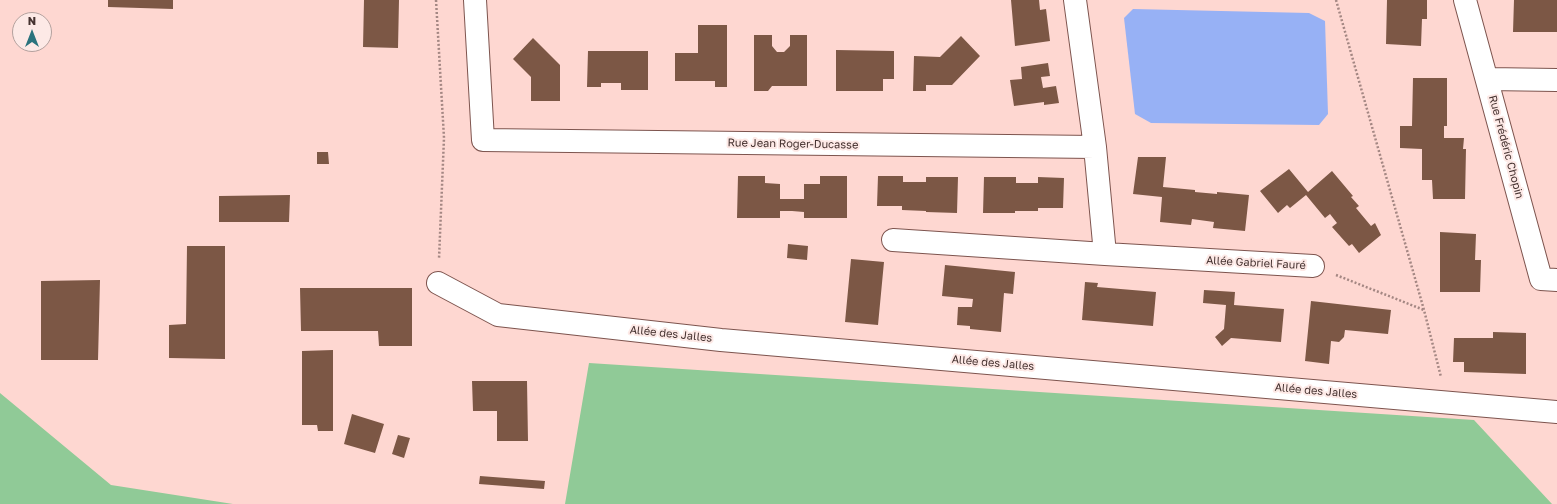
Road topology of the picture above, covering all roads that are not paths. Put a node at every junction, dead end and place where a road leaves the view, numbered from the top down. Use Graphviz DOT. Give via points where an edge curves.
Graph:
graph roads {
  1 [pos="475,0"];
  2 [pos="1075,0"];
  3 [pos="1465,0"];
  4 [pos="1488,79"];
  5 [pos="1557,80"];
  6 [pos="1095,147"];
  7 [pos="893,240"];
  8 [pos="1105,254"];
  9 [pos="1313,266"];
  10 [pos="1557,280"];
  11 [pos="438,283"];
  12 [pos="1557,412"];
  1 -- 6 [label="street, Rue Jean Roger-Ducasse" via="483,140"];
  2 -- 6 [label="street"];
  3 -- 4 [label="street, Rue Frédéric Chopin"];
  4 -- 5 [label="street"];
  4 -- 10 [label="street, Rue Frédéric Chopin" via="1541,279"];
  6 -- 8 [label="street"];
  7 -- 8 [label="street, Allée Gabriel Fauré"];
  8 -- 9 [label="street, Allée Gabriel Fauré"];
  11 -- 12 [label="street, Allée des Jalles" via="498,315 721,340"];
}
